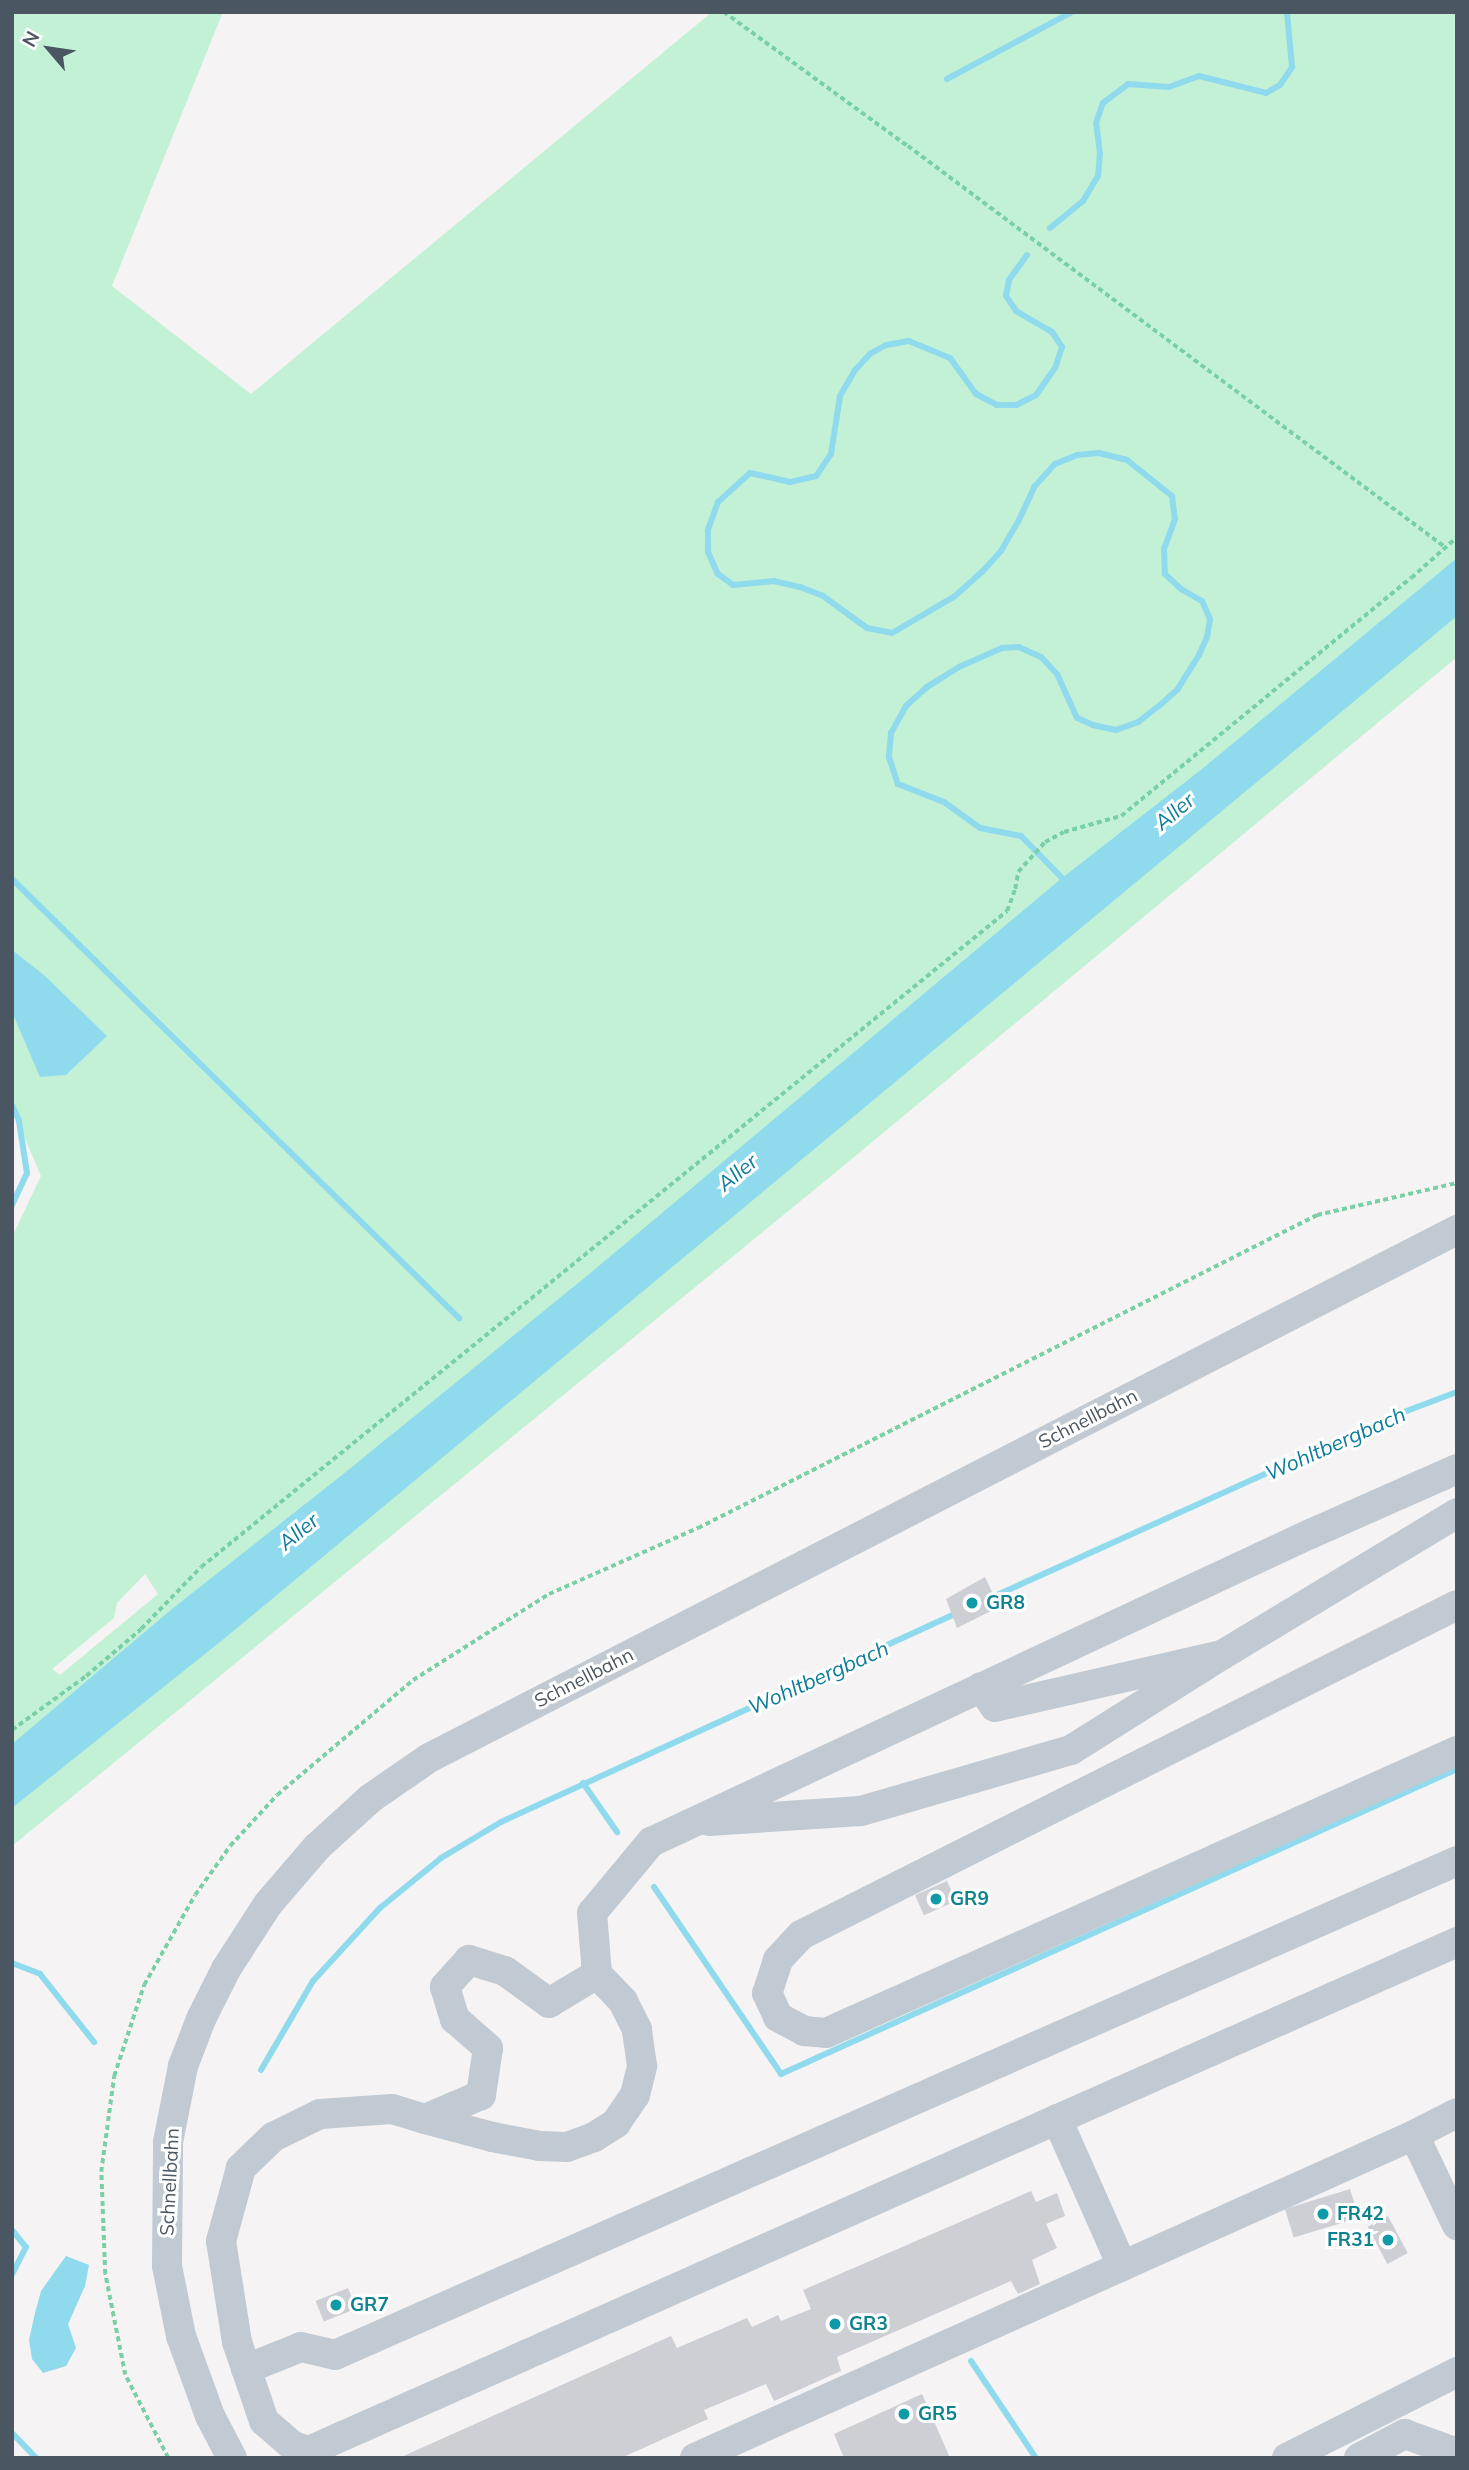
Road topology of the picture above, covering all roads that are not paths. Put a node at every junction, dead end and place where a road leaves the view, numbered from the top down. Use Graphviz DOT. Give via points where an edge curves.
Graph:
graph roads {
  1 [pos="1457,1230"];
  2 [pos="1457,1469"];
  3 [pos="1457,1513"];
  4 [pos="1457,1605"];
  5 [pos="1222,1655"];
  6 [pos="981,1687"];
  7 [pos="1457,1751"];
  8 [pos="691,1823"];
  9 [pos="1457,1861"];
  10 [pos="1457,1942"];
  11 [pos="597,1974"];
  12 [pos="481,2095"];
  13 [pos="1457,2113"];
  14 [pos="425,2119"];
  15 [pos="1057,2119"];
  16 [pos="1414,2135"];
  17 [pos="492,2137"];
  18 [pos="1457,2225"];
  19 [pos="1122,2266"];
  20 [pos="246,2369"];
  21 [pos="1457,2372"];
  22 [pos="1457,2453"];
  23 [pos="232,2458"];
  24 [pos="695,2458"];
  25 [pos="1287,2458"];
  26 [pos="1359,2458"];
  1 -- 23 [label="street, Schnellbahn" via="429,1758 372,1798 317,1847 268,1904 213,1994 183,2066 168,2142 167,2266 181,2336 210,2416"];
  2 -- 6 [label="street"];
  3 -- 5 [label="street"];
  4 -- 7 [label="street" via="801,1936 778,1960 767,1993 778,2017 804,2031 826,2033"];
  5 -- 6 [label="street" via="996,1707"];
  5 -- 8 [label="street" via="1071,1750 861,1811"];
  6 -- 8 [label="street"];
  8 -- 11 [label="street" via="651,1842 592,1913"];
  9 -- 20 [label="street" via="335,2356 301,2347"];
  10 -- 15 [label="street"];
  11 -- 12 [label="street" via="549,2003 505,1971 469,1960 445,1987 455,2019 488,2048"];
  11 -- 17 [label="street" via="623,2001 637,2029 642,2066 635,2095 616,2123 567,2147"];
  12 -- 14 [label="street"];
  12 -- 17 [label="street"];
  13 -- 16 [label="street"];
  14 -- 17 [label="street"];
  14 -- 20 [label="street" via="391,2109 320,2114 273,2137 241,2168 221,2241 237,2342"];
  15 -- 19 [label="street"];
  15 -- 20 [label="street" via="309,2451 293,2446 264,2421"];
  16 -- 18 [label="street"];
  16 -- 19 [label="street"];
  19 -- 24 [label="street"];
  21 -- 25 [label="street"];
  22 -- 26 [label="street" via="1405,2434"];
}
